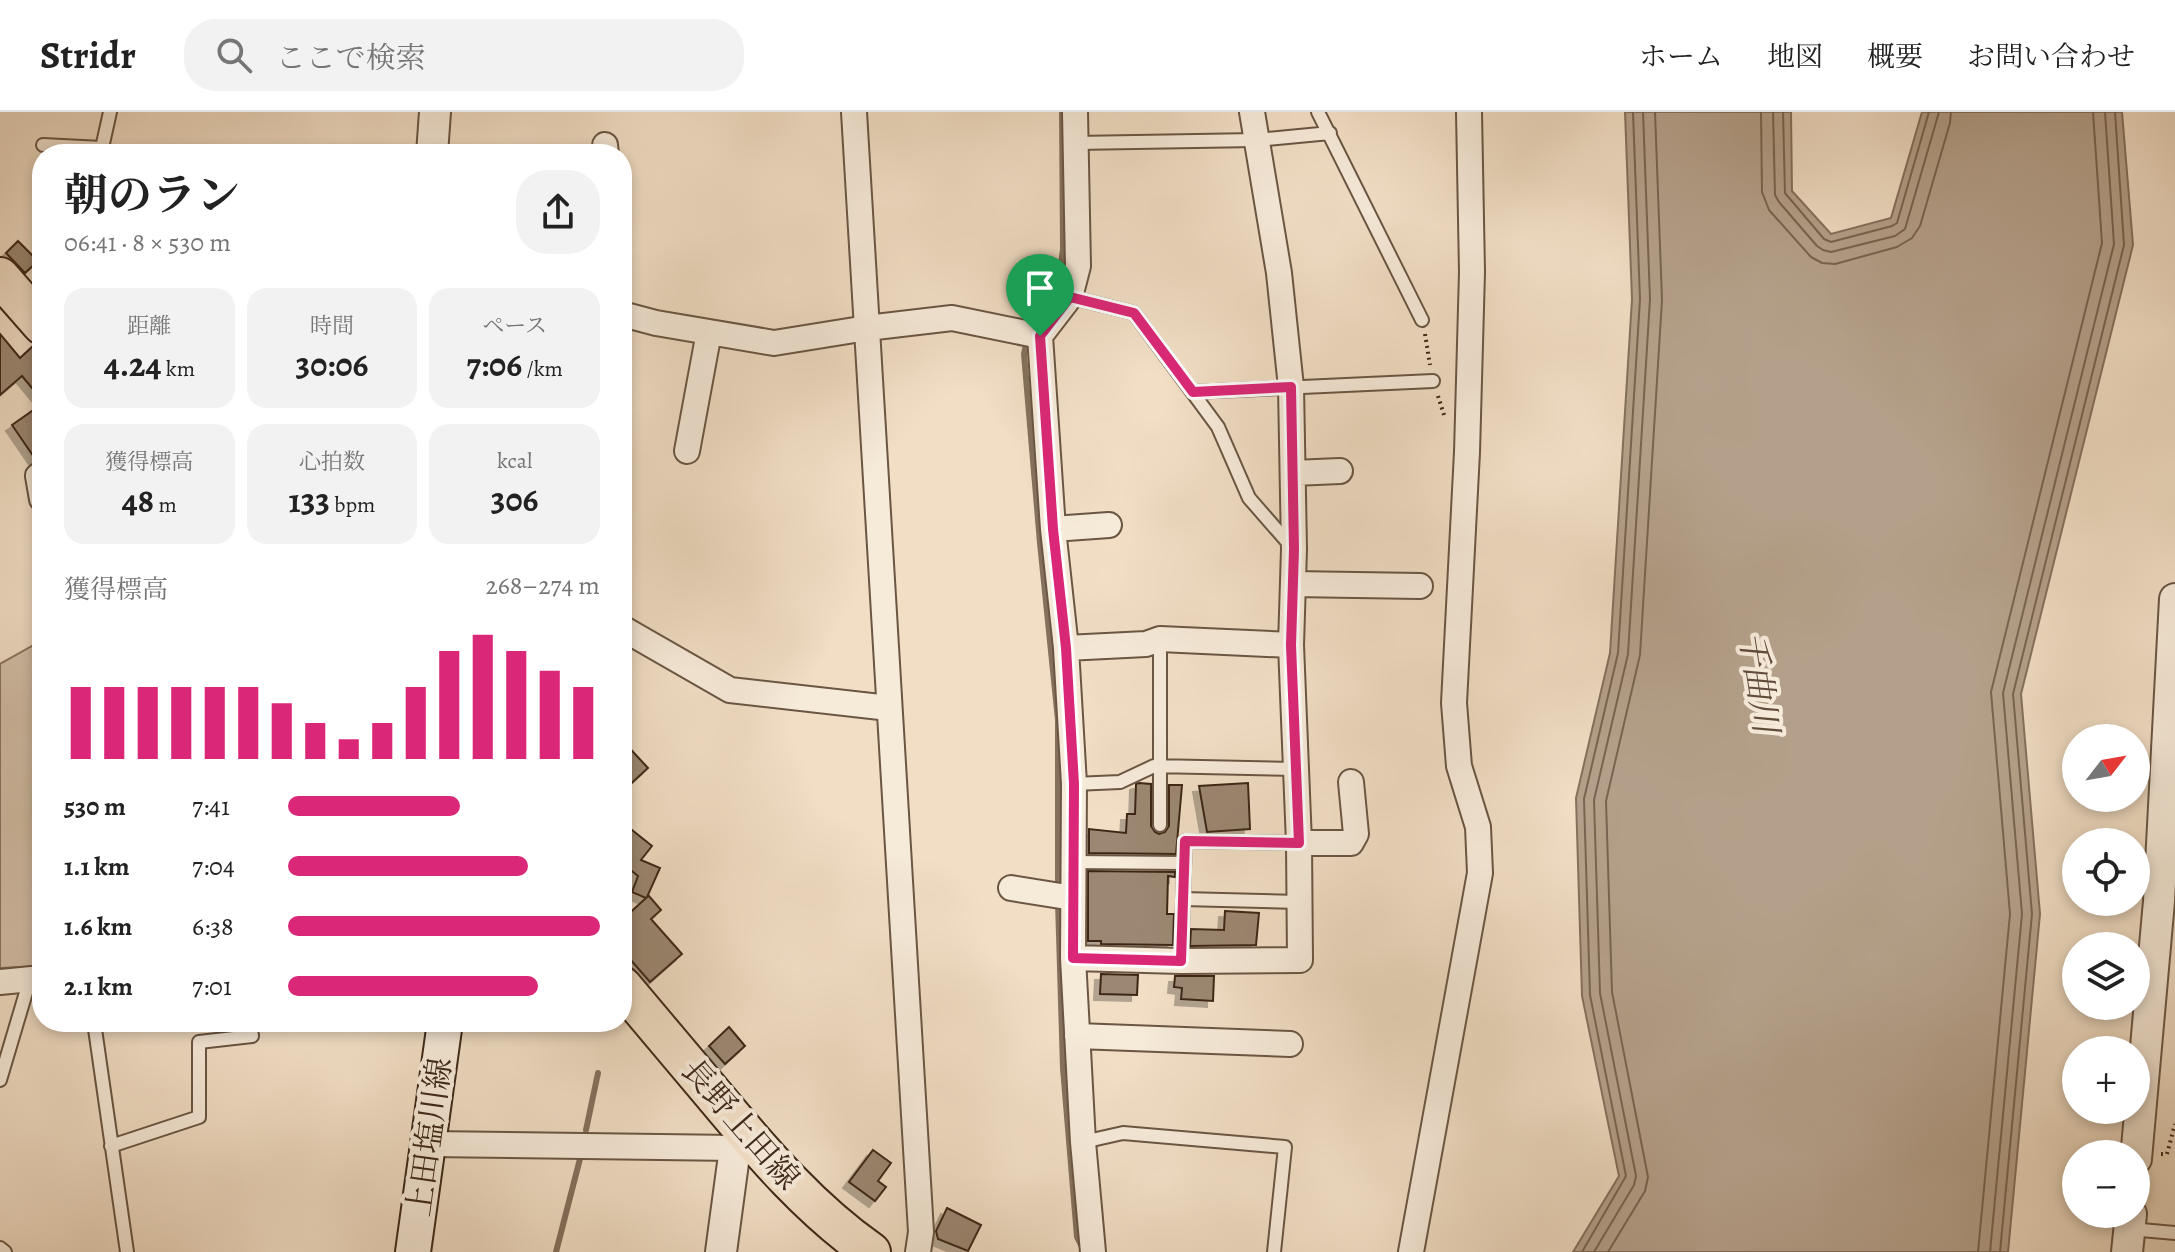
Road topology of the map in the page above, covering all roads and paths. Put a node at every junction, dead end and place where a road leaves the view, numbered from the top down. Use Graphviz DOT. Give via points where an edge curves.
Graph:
graph roads {
  1 [pos="110,112"];
  2 [pos="435,112"];
  3 [pos="854,112"];
  4 [pos="1075,112"];
  5 [pos="1252,112"];
  6 [pos="1318,112"];
  7 [pos="1469,112"];
  8 [pos="1330,133"];
  9 [pos="1256,140"];
  10 [pos="1075,143"];
  11 [pos="103,144"];
  12 [pos="433,144"];
  13 [pos="0,277"];
  14 [pos="1070,297"];
  15 [pos="32,314"];
  16 [pos="632,317"];
  17 [pos="1422,320"];
  18 [pos="867,328"];
  19 [pos="709,332"];
  20 [pos="1040,336"];
  21 [pos="1433,381"];
  22 [pos="1291,387"];
  23 [pos="1193,392"];
  24 [pos="687,451"];
  25 [pos="1340,471"];
  26 [pos="1293,473"];
  27 [pos="1109,525"];
  28 [pos="1053,529"];
  29 [pos="1294,549"];
  30 [pos="1293,584"];
  31 [pos="1420,586"];
  32 [pos="2175,599"];
  33 [pos="632,634"];
  34 [pos="1160,639"];
  35 [pos="1291,645"];
  36 [pos="1066,648"];
  37 [pos="889,708"];
  38 [pos="1160,766"];
  39 [pos="1296,769"];
  40 [pos="1351,782"];
  41 [pos="1074,784"];
  42 [pos="1160,825"];
  43 [pos="1299,843"];
  44 [pos="1073,862"];
  45 [pos="1184,863"];
  46 [pos="1011,888"];
  47 [pos="1073,898"];
  48 [pos="1183,899"];
  49 [pos="1299,902"];
  50 [pos="1073,958"];
  51 [pos="1181,961"];
  52 [pos="32,978"];
  53 [pos="0,982"];
  54 [pos="32,989"];
  55 [pos="632,999"];
  56 [pos="95,1032"];
  57 [pos="251,1032"];
  58 [pos="444,1032"];
  59 [pos="1077,1036"];
  60 [pos="1290,1044"];
  61 [pos="0,1080"];
  62 [pos="2175,1124"];
  63 [pos="2145,1140"];
  64 [pos="742,1142"];
  65 [pos="1083,1142"];
  66 [pos="429,1144"];
  67 [pos="111,1146"];
  68 [pos="2150,1155"];
  69 [pos="2129,1232"];
  70 [pos="2175,1233"];
  71 [pos="0,1248"];
  72 [pos="5,1252"];
  73 [pos="127,1252"];
  74 [pos="413,1252"];
  75 [pos="721,1252"];
  76 [pos="871,1252"];
  77 [pos="918,1252"];
  78 [pos="1093,1252"];
  79 [pos="1274,1252"];
  80 [pos="1411,1252"];
  1 -- 11 [label="lane"];
  2 -- 12 [label="street"];
  3 -- 18 [label="street"];
  4 -- 10 [label="street"];
  5 -- 9 [label="street"];
  6 -- 8 [label="lane"];
  7 -- 80 [label="street" via="1472,272 1454,703 1459,766 1478,827 1480,873"];
  8 -- 9 [label="lane"];
  8 -- 17 [label="lane"];
  9 -- 10 [label="lane"];
  9 -- 22 [label="street" via="1279,273"];
  10 -- 14 [label="street" via="1078,266"];
  13 -- 15 [label="main road"];
  14 -- 20 [label="street"];
  14 -- 23 [label="lane" via="1134,313"];
  16 -- 19 [label="street"];
  18 -- 19 [label="street" via="774,343"];
  18 -- 20 [label="street" via="952,318"];
  18 -- 37 [label="street"];
  19 -- 24 [label="street"];
  20 -- 28 [label="street"];
  21 -- 22 [label="lane"];
  22 -- 23 [label="lane"];
  22 -- 26 [label="street"];
  23 -- 29 [label="lane" via="1218,427 1249,498"];
  25 -- 26 [label="street"];
  26 -- 29 [label="street"];
  27 -- 28 [label="street"];
  28 -- 36 [label="street"];
  29 -- 30 [label="street"];
  30 -- 31 [label="street"];
  30 -- 35 [label="street"];
  32 -- 63 [label="street"];
  33 -- 37 [label="street" via="730,690"];
  34 -- 35 [label="street"];
  34 -- 36 [label="street"];
  34 -- 38 [label="lane"];
  35 -- 39 [label="street"];
  36 -- 41 [label="street"];
  37 -- 77 [label="street" via="921,1232"];
  38 -- 39 [label="lane"];
  38 -- 41 [label="lane" via="1120,782"];
  38 -- 42 [label="lane"];
  39 -- 43 [label="street"];
  40 -- 43 [label="street" via="1356,834 1351,843"];
  41 -- 44 [label="street"];
  43 -- 45 [label="lane" via="1185,841"];
  43 -- 49 [label="street"];
  44 -- 45 [label="lane"];
  44 -- 47 [label="street"];
  45 -- 48 [label="lane"];
  46 -- 47 [label="street"];
  47 -- 50 [label="street"];
  48 -- 49 [label="lane"];
  48 -- 51 [label="lane"];
  49 -- 51 [label="street" via="1300,960"];
  50 -- 51 [label="street"];
  50 -- 59 [label="street"];
  52 -- 53 [label="street"];
  54 -- 61 [label="lane"];
  55 -- 64 [label="main road, 長野上田線"];
  56 -- 67 [label="lane"];
  57 -- 67 [label="lane" via="252,1036 199,1042 199,1117"];
  58 -- 66 [label="main road, 上田塩川線"];
  59 -- 60 [label="street"];
  59 -- 65 [label="street"];
  62 -- 68 [label="path" via="2167,1154"];
  64 -- 66 [label="street"];
  64 -- 75 [label="street"];
  64 -- 76 [label="main road, 長野上田線"];
  65 -- 78 [label="street"];
  65 -- 79 [label="lane" via="1123,1133 1285,1147"];
  66 -- 74 [label="main road, 上田塩川線"];
  67 -- 73 [label="lane"];
  69 -- 70 [label="lane"];
  71 -- 72 [label="lane"];
}
